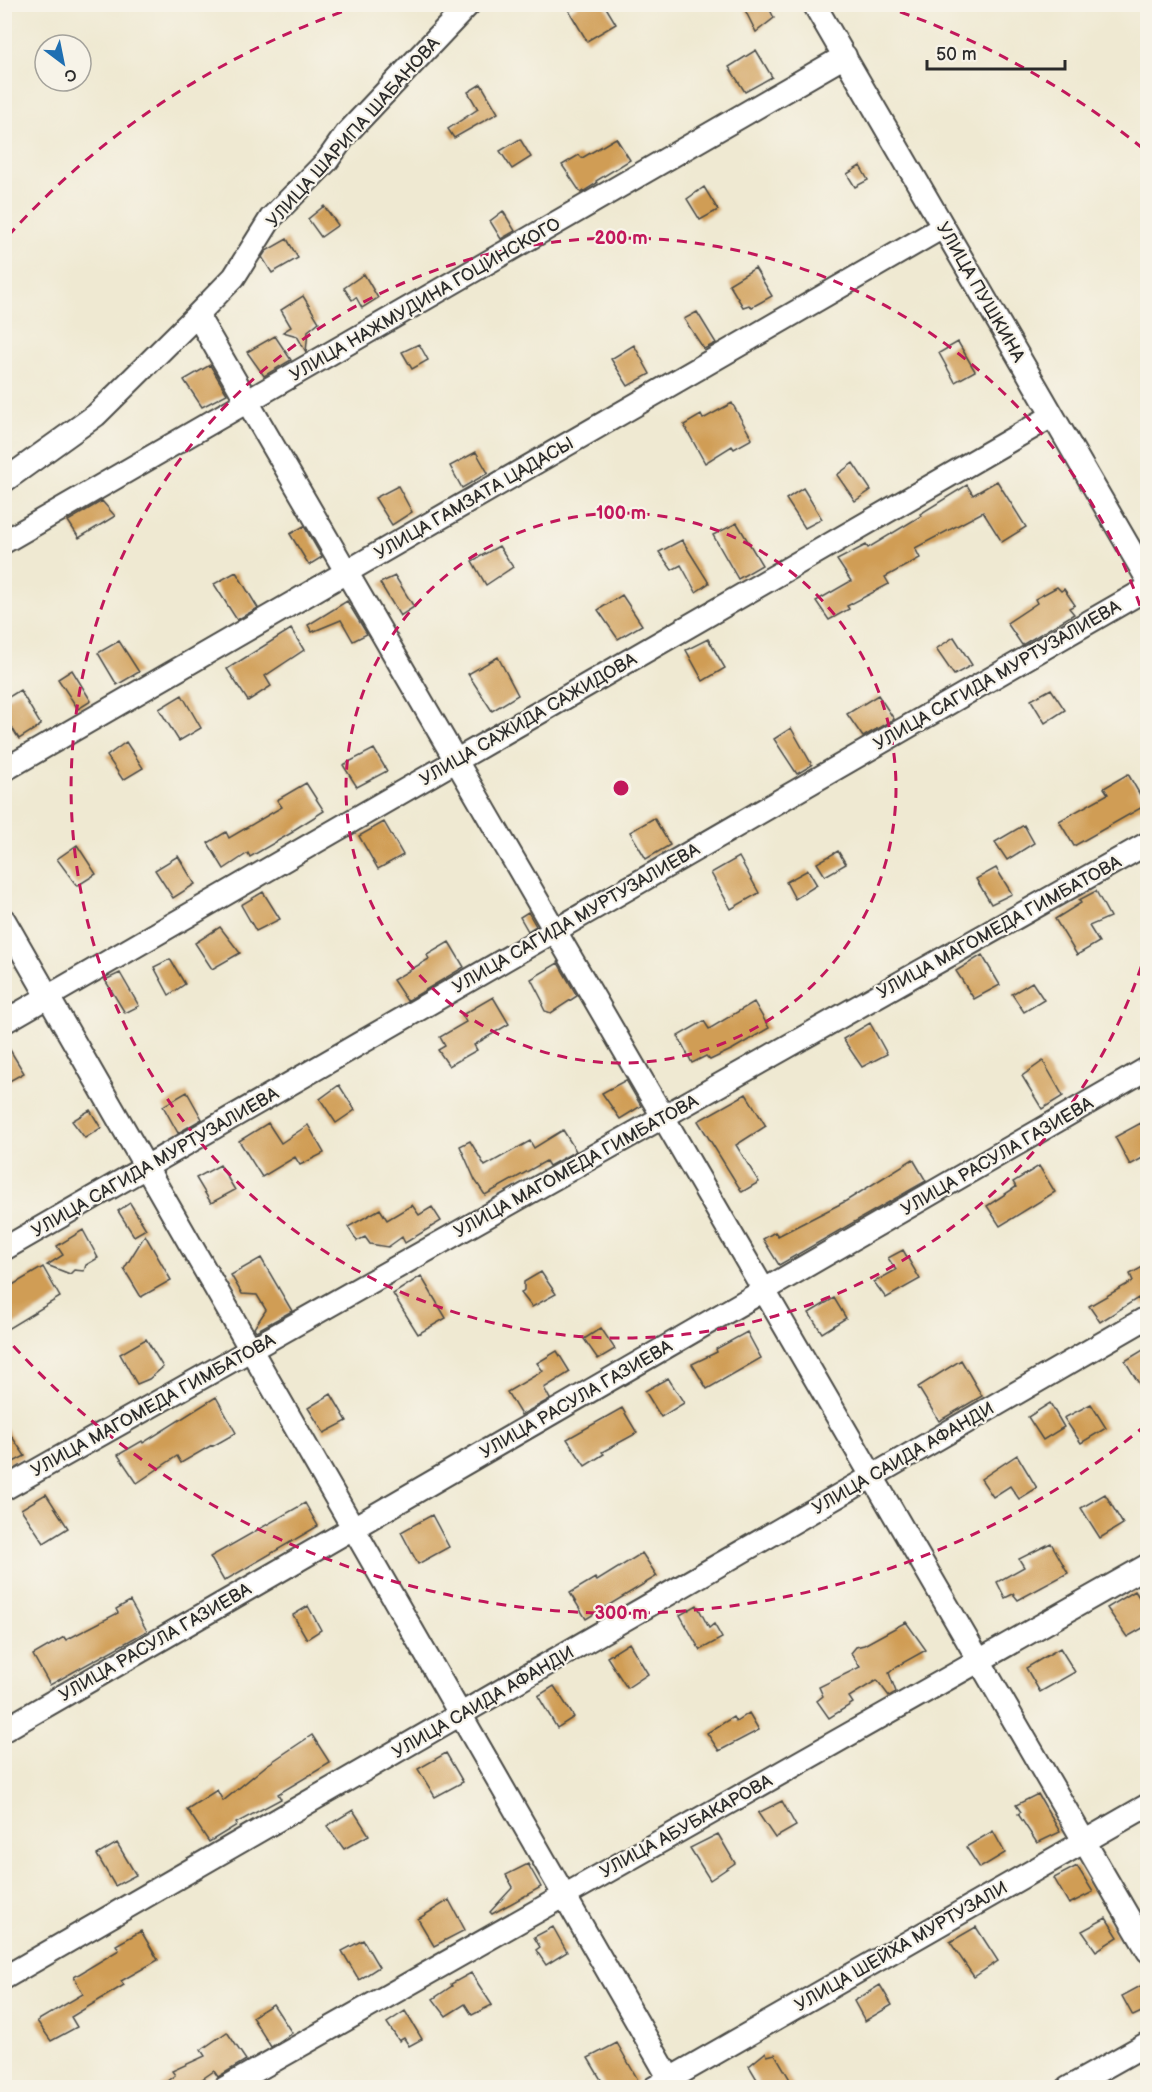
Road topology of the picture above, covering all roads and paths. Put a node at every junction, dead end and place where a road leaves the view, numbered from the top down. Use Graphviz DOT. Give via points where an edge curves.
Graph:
graph roads {
  1 [pos="469,4"];
  2 [pos="814,4"];
  3 [pos="844,56"];
  4 [pos="943,227"];
  5 [pos="197,315"];
  6 [pos="248,401"];
  7 [pos="1052,416"];
  8 [pos="4,481"];
  9 [pos="4,543"];
  10 [pos="347,572"];
  11 [pos="1148,580"];
  12 [pos="1148,588"];
  13 [pos="457,760"];
  14 [pos="4,770"];
  15 [pos="1148,843"];
  16 [pos="4,920"];
  17 [pos="555,930"];
  18 [pos="48,996"];
  19 [pos="4,1022"];
  20 [pos="1148,1068"];
  21 [pos="663,1117"];
  22 [pos="147,1167"];
  23 [pos="4,1249"];
  24 [pos="764,1290"];
  25 [pos="1148,1317"];
  26 [pos="251,1349"];
  27 [pos="872,1476"];
  28 [pos="4,1489"];
  29 [pos="354,1528"];
  30 [pos="1148,1566"];
  31 [pos="979,1661"];
  32 [pos="461,1714"];
  33 [pos="4,1730"];
  34 [pos="1148,1805"];
  35 [pos="1084,1841"];
  36 [pos="565,1895"];
  37 [pos="1148,1951"];
  38 [pos="4,1978"];
  39 [pos="1148,2043"];
  40 [pos="666,2084"];
  41 [pos="225,2088"];
  42 [pos="1068,2088"];
  1 -- 5 [label="street, УЛИЦА ШАРИПА ШАБАНОВА" via="272,218 234,277"];
  2 -- 3 [label="street, УЛИЦА ПУШКИНА"];
  3 -- 4 [label="street, УЛИЦА ПУШКИНА"];
  3 -- 6 [label="street, УЛИЦА НАЖМУДИНА ГОЦИНСКОГО"];
  4 -- 7 [label="street, УЛИЦА ПУШКИНА"];
  4 -- 10 [label="street, УЛИЦА ГАМЗАТА ЦАДАСЫ"];
  5 -- 6 [label="street"];
  5 -- 8 [label="street, УЛИЦА ШАРИПА ШАБАНОВА" via="96,415"];
  6 -- 9 [label="street, УЛИЦА НАЖМУДИНА ГОЦИНСКОГО"];
  6 -- 10 [label="street"];
  7 -- 11 [label="street, УЛИЦА ПУШКИНА"];
  7 -- 13 [label="street, УЛИЦА САЖИДА САЖИДОВА"];
  10 -- 13 [label="street"];
  10 -- 14 [label="street, УЛИЦА ГАМЗАТА ЦАДАСЫ"];
  12 -- 17 [label="street, УЛИЦА САГИДА МУРТУЗАЛИЕВА"];
  13 -- 17 [label="street"];
  13 -- 18 [label="street, УЛИЦА САЖИДА САЖИДОВА"];
  15 -- 21 [label="street, УЛИЦА МАГОМЕДА ГИМБАТОВА"];
  16 -- 18 [label="street"];
  17 -- 21 [label="street"];
  17 -- 22 [label="street, УЛИЦА САГИДА МУРТУЗАЛИЕВА"];
  18 -- 19 [label="street, УЛИЦА САЖИДА САЖИДОВА"];
  18 -- 22 [label="street"];
  20 -- 24 [label="street, УЛИЦА РАСУЛА ГАЗИЕВА"];
  21 -- 24 [label="street"];
  21 -- 26 [label="street, УЛИЦА МАГОМЕДА ГИМБАТОВА"];
  22 -- 23 [label="street, УЛИЦА САГИДА МУРТУЗАЛИЕВА"];
  22 -- 26 [label="street"];
  24 -- 27 [label="street"];
  24 -- 29 [label="street, УЛИЦА РАСУЛА ГАЗИЕВА"];
  25 -- 27 [label="street, УЛИЦА САИДА АФАНДИ"];
  26 -- 28 [label="street, УЛИЦА МАГОМЕДА ГИМБАТОВА"];
  26 -- 29 [label="street"];
  27 -- 31 [label="street"];
  27 -- 32 [label="street, УЛИЦА САИДА АФАНДИ"];
  29 -- 32 [label="street"];
  29 -- 33 [label="street, УЛИЦА РАСУЛА ГАЗИЕВА"];
  30 -- 31 [label="street, УЛИЦА АБУБАКАРОВА"];
  31 -- 35 [label="street"];
  31 -- 36 [label="street, УЛИЦА АБУБАКАРОВА"];
  32 -- 36 [label="street"];
  32 -- 38 [label="street, УЛИЦА САИДА АФАНДИ"];
  34 -- 35 [label="street, УЛИЦА ШЕЙХА МУРТУЗАЛИ"];
  35 -- 37 [label="street"];
  35 -- 40 [label="street, УЛИЦА ШЕЙХА МУРТУЗАЛИ"];
  36 -- 40 [label="street"];
  36 -- 41 [label="street, УЛИЦА АБУБАКАРОВА"];
  39 -- 42 [label="street"];
}
